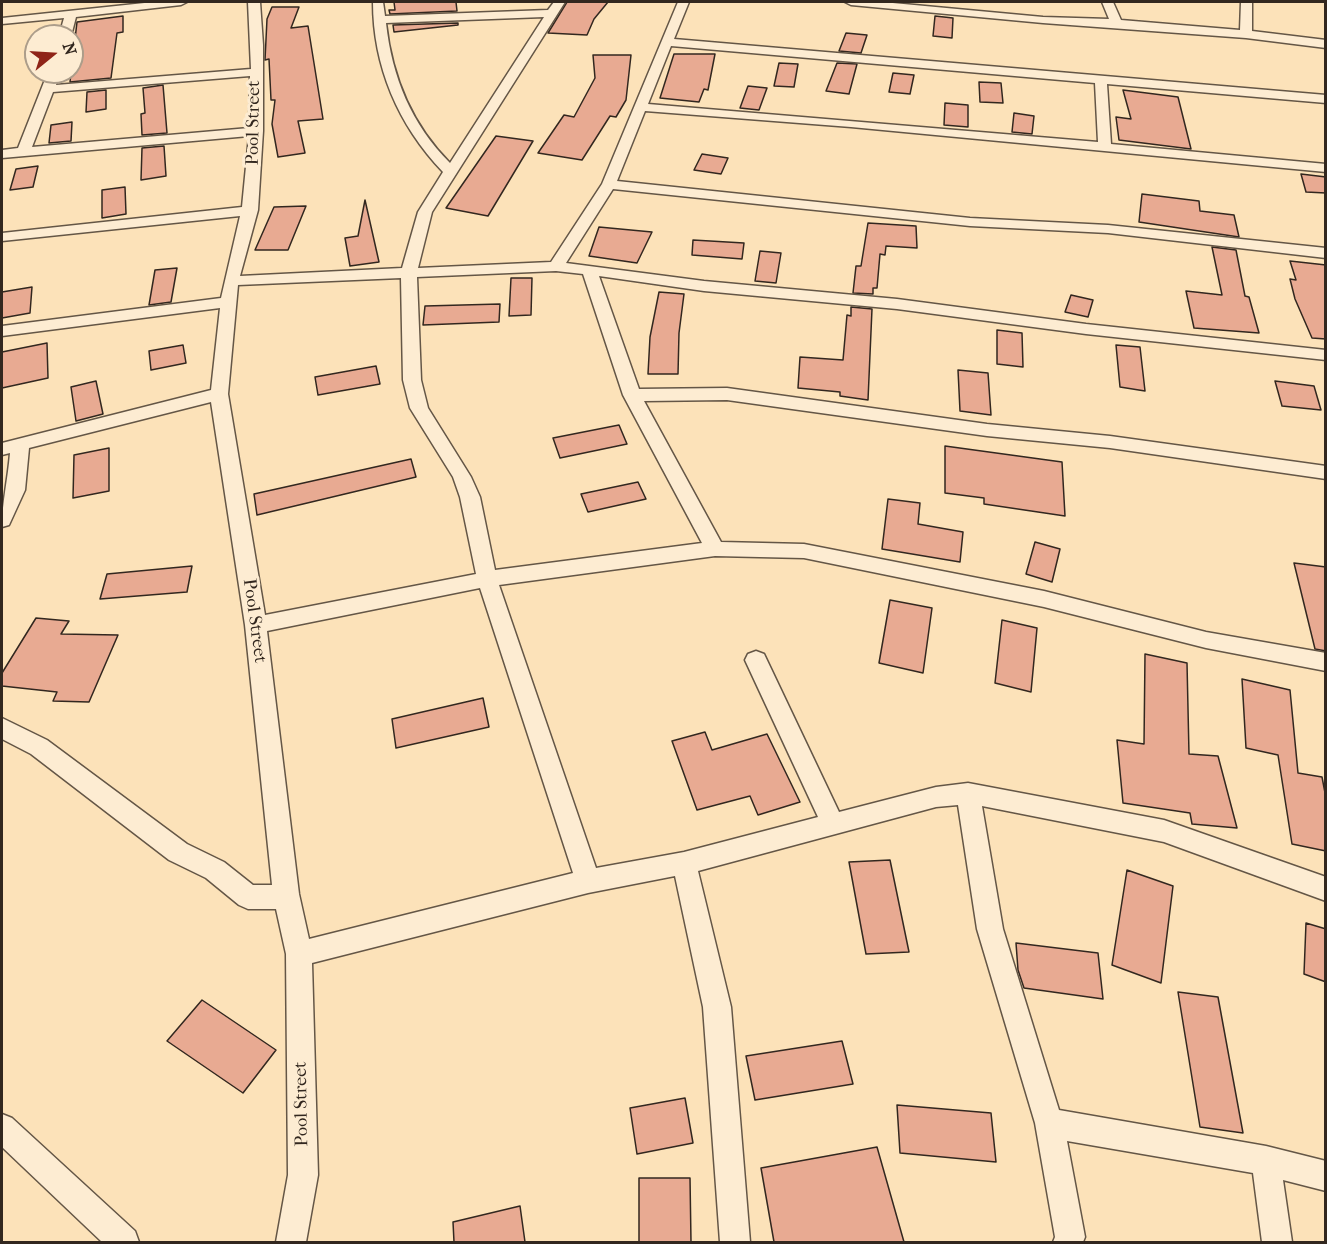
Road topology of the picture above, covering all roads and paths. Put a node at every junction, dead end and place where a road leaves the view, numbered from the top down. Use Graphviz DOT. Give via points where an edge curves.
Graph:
graph roads {
  1 [pos="181,2"];
  2 [pos="254,2"];
  3 [pos="378,2"];
  4 [pos="683,2"];
  5 [pos="851,2"];
  6 [pos="985,2"];
  7 [pos="1108,2"];
  8 [pos="1247,2"];
  9 [pos="105,5"];
  10 [pos="554,7"];
  11 [pos="71,14"];
  12 [pos="983,14"];
  13 [pos="379,20"];
  14 [pos="2,21"];
  15 [pos="1116,22"];
  16 [pos="68,24"];
  17 [pos="1246,34"];
  18 [pos="668,42"];
  19 [pos="1326,44"];
  20 [pos="255,72"];
  21 [pos="1101,81"];
  22 [pos="49,84"];
  23 [pos="47,89"];
  24 [pos="1326,99"];
  25 [pos="640,107"];
  26 [pos="256,131"];
  27 [pos="1105,148"];
  28 [pos="24,151"];
  29 [pos="2,154"];
  30 [pos="1326,168"];
  31 [pos="452,173"];
  32 [pos="609,184"];
  33 [pos="250,210"];
  34 [pos="2,237"];
  35 [pos="1326,253"];
  36 [pos="556,266"];
  37 [pos="589,270"];
  38 [pos="409,271"];
  39 [pos="230,292"];
  40 [pos="2,331"];
  41 [pos="1326,354"];
  42 [pos="219,394"];
  43 [pos="632,395"];
  44 [pos="11,448"];
  45 [pos="1326,473"];
  46 [pos="2,520"];
  47 [pos="715,549"];
  48 [pos="487,579"];
  49 [pos="256,625"];
  50 [pos="756,660"];
  51 [pos="1326,662"];
  52 [pos="2,729"];
  53 [pos="968,793"];
  54 [pos="833,824"];
  55 [pos="684,863"];
  56 [pos="588,881"];
  57 [pos="1326,888"];
  58 [pos="286,894"];
  59 [pos="299,954"];
  60 [pos="1049,1123"];
  61 [pos="2,1128"];
  62 [pos="1266,1161"];
  63 [pos="1326,1176"];
  64 [pos="124,1242"];
  65 [pos="291,1242"];
  66 [pos="735,1242"];
  67 [pos="1068,1242"];
  68 [pos="1277,1242"];
  1 -- 9 [label="street"];
  2 -- 20 [label="street, Pool Street"];
  3 -- 13 [label="street"];
  4 -- 18 [label="street"];
  5 -- 12 [label="street"];
  6 -- 12 [label="street"];
  7 -- 15 [label="street"];
  8 -- 17 [label="street"];
  9 -- 11 [label="street"];
  10 -- 13 [label="street"];
  10 -- 31 [label="street"];
  11 -- 14 [label="street"];
  11 -- 16 [label="street"];
  12 -- 15 [label="street"];
  13 -- 31 [label="street" via="397,97 409,124 431,154"];
  15 -- 17 [label="street"];
  17 -- 19 [label="street"];
  18 -- 21 [label="street"];
  18 -- 25 [label="street"];
  20 -- 23 [label="street"];
  20 -- 26 [label="street, Pool Street"];
  21 -- 24 [label="street"];
  21 -- 27 [label="street"];
  22 -- 23 [label="street"];
  23 -- 28 [label="street"];
  25 -- 27 [label="street"];
  25 -- 32 [label="street"];
  26 -- 28 [label="street"];
  26 -- 33 [label="street, Pool Street"];
  27 -- 30 [label="street"];
  28 -- 29 [label="street"];
  31 -- 38 [label="street" via="425,212"];
  32 -- 35 [label="street" via="970,222 1108,229"];
  32 -- 36 [label="street"];
  33 -- 34 [label="street"];
  33 -- 39 [label="street, Pool Street"];
  36 -- 37 [label="street"];
  36 -- 38 [label="street"];
  37 -- 41 [label="street"];
  37 -- 43 [label="street"];
  38 -- 39 [label="street"];
  38 -- 48 [label="street" via="412,380 419,408 462,477 470,497"];
  39 -- 40 [label="street"];
  39 -- 42 [label="street, Pool Street"];
  42 -- 44 [label="street"];
  42 -- 49 [label="street, Pool Street"];
  43 -- 45 [label="street" via="727,394"];
  43 -- 47 [label="street"];
  44 -- 46 [label="street" via="16,490"];
  47 -- 48 [label="street"];
  47 -- 51 [label="street" via="804,551 1044,599 1206,640"];
  48 -- 49 [label="street"];
  48 -- 56 [label="street"];
  49 -- 58 [label="street, Pool Street"];
  50 -- 54 [label="street"];
  52 -- 58 [label="street" via="39,747 170,846 215,870 248,897"];
  53 -- 54 [label="street" via="936,796"];
  53 -- 57 [label="street" via="1164,831"];
  53 -- 60 [label="street" via="990,929"];
  54 -- 55 [label="street"];
  55 -- 56 [label="street"];
  55 -- 66 [label="street" via="717,1007"];
  56 -- 59 [label="street"];
  58 -- 59 [label="street, Pool Street"];
  59 -- 65 [label="street, Pool Street" via="303,1175"];
  60 -- 62 [label="street"];
  60 -- 67 [label="street"];
  61 -- 64 [label="street"];
  62 -- 63 [label="street"];
  62 -- 68 [label="street"];
}
